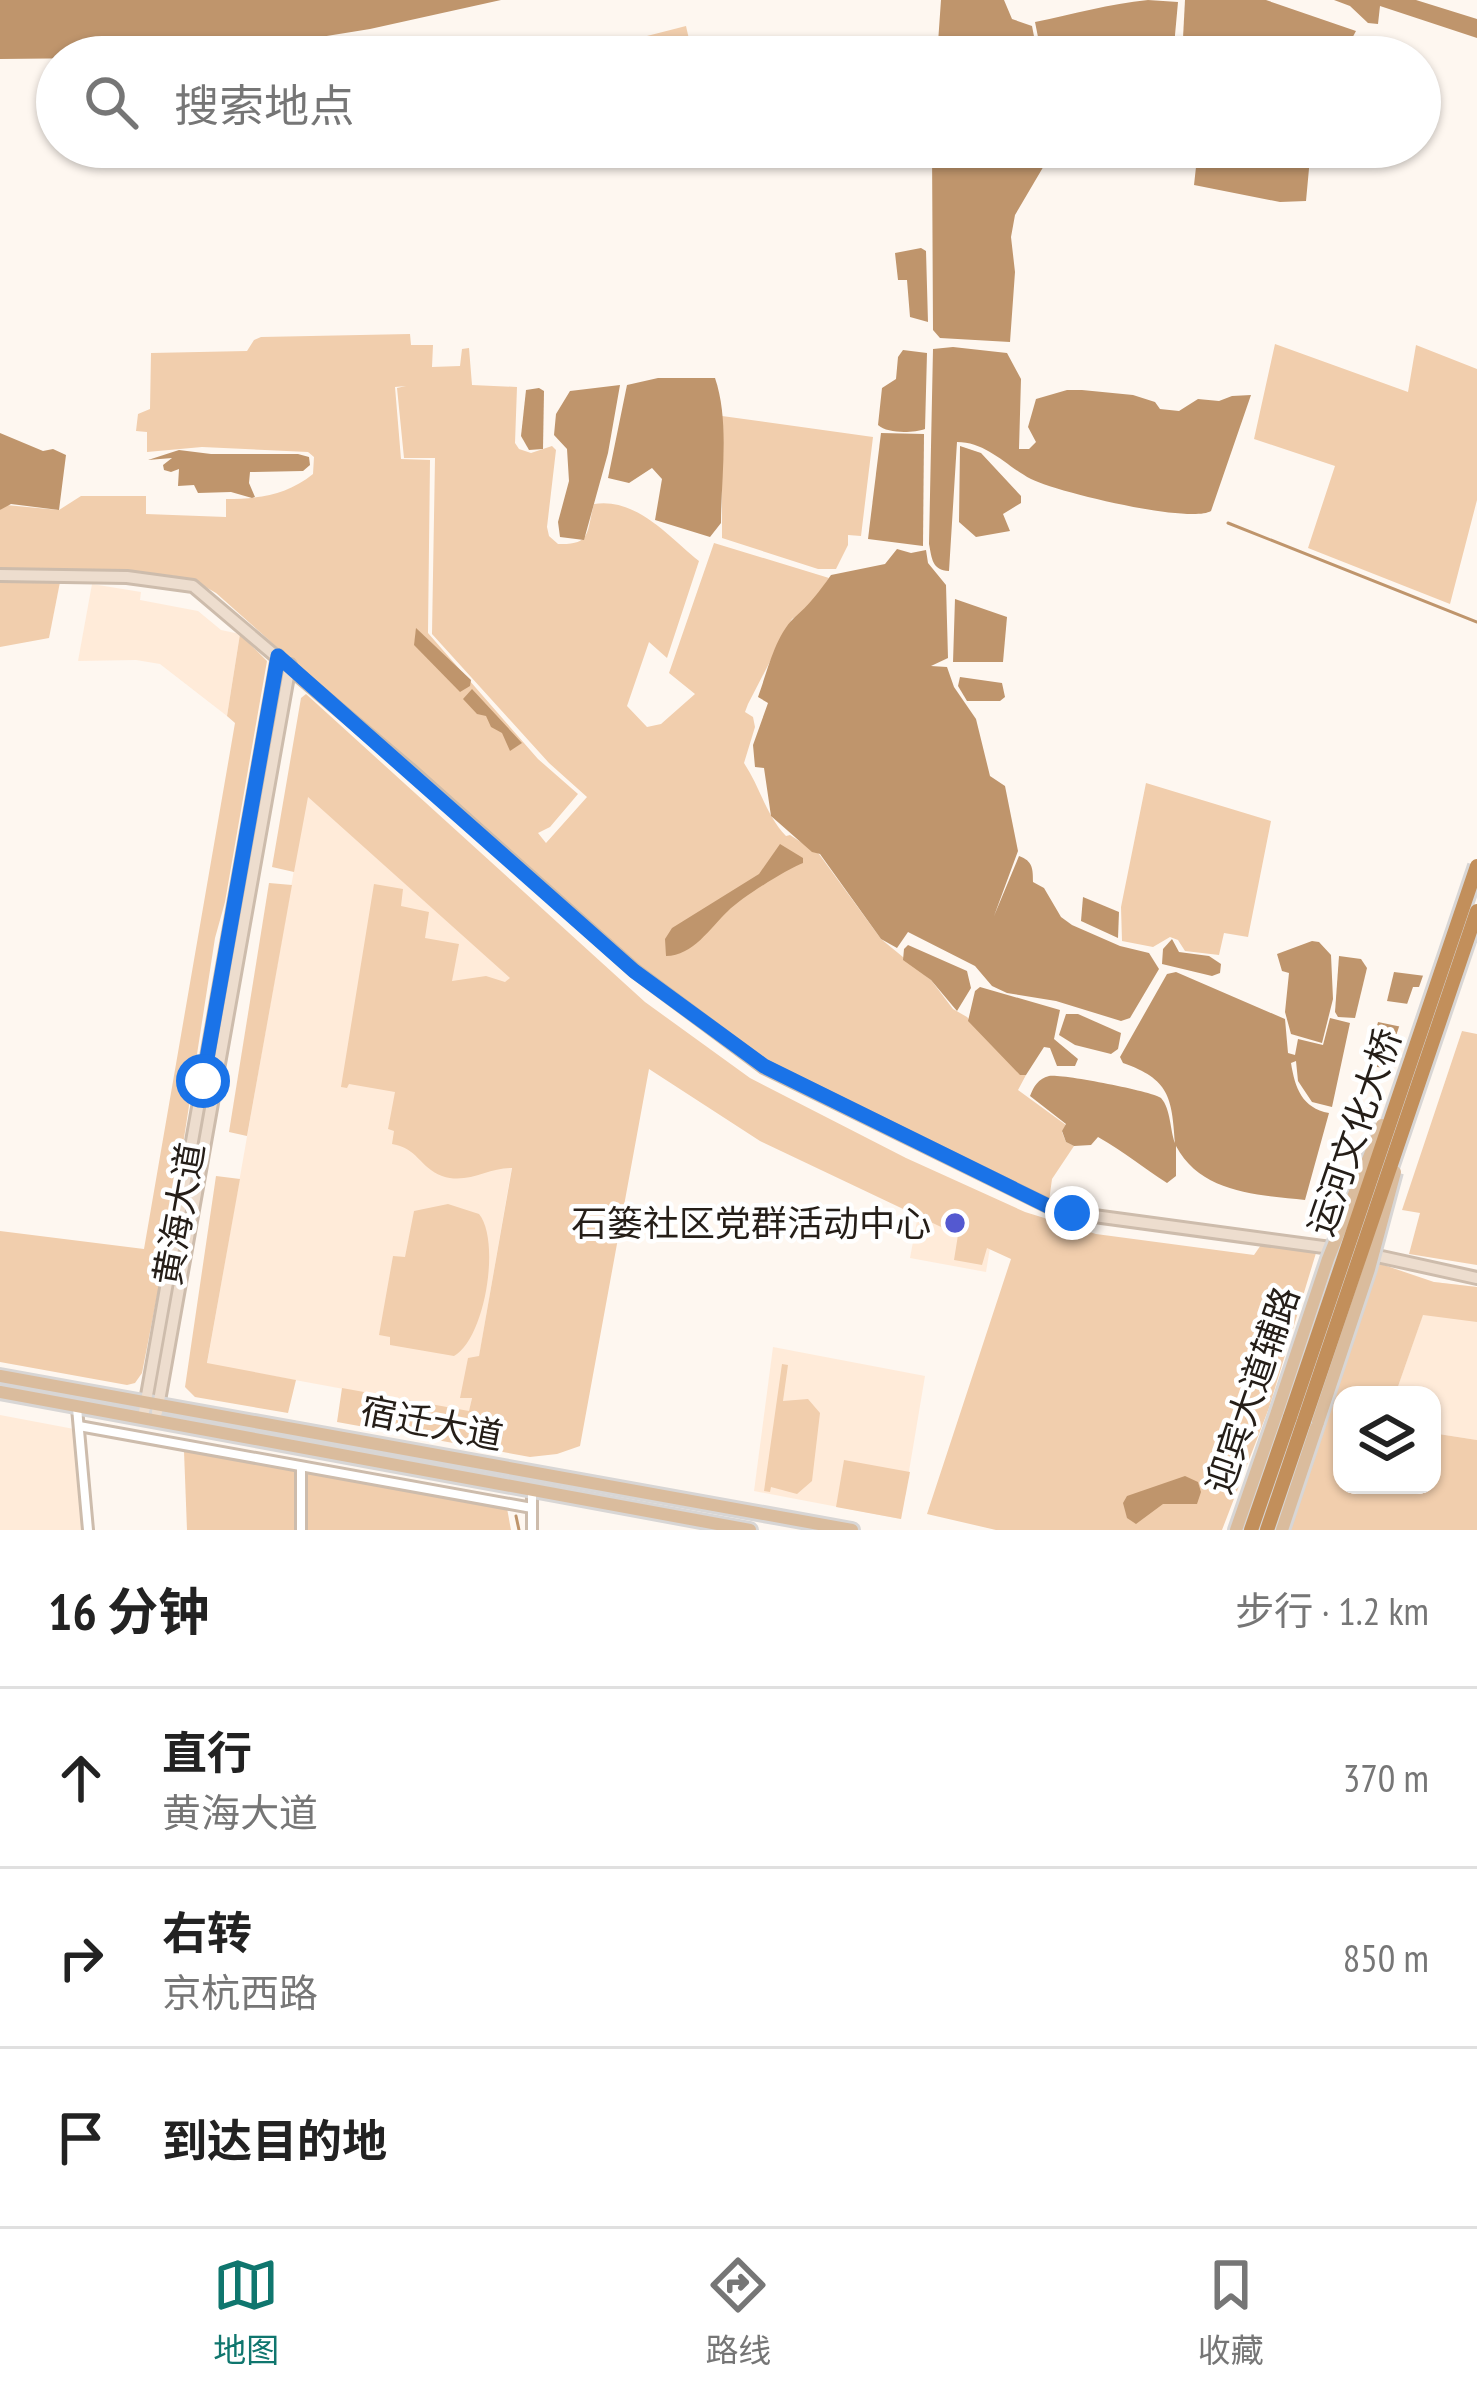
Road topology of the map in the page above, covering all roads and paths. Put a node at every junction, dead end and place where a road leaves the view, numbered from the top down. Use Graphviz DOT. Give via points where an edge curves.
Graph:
graph roads {
  1 [pos="0,575"];
  2 [pos="278,656"];
  3 [pos="290,665"];
  4 [pos="1477,866"];
  5 [pos="1477,911"];
  6 [pos="1438,1001"];
  7 [pos="1477,1278"];
  8 [pos="0,1376"];
  9 [pos="0,1392"];
  10 [pos="152,1402"];
  11 [pos="77,1406"];
  12 [pos="1297,1418"];
  13 [pos="149,1420"];
  14 [pos="79,1426"];
  15 [pos="302,1467"];
  16 [pos="532,1489"];
  17 [pos="532,1508"];
  18 [pos="88,1530"];
  19 [pos="301,1530"];
  20 [pos="532,1530"];
  21 [pos="750,1530"];
  22 [pos="852,1530"];
  23 [pos="1236,1530"];
  24 [pos="1251,1530"];
  25 [pos="1267,1530"];
  26 [pos="1282,1530"];
  1 -- 2 [label="main road" via="179,581 212,598"];
  2 -- 3 [label="main road"];
  2 -- 10 [label="main road, 黄海大道"];
  3 -- 7 [label="main road" via="634,971 764,1066 1050,1207 1388,1257"];
  3 -- 10 [label="main road, 黄海大道"];
  4 -- 6 [label="highway, 运河文化大桥, bridge"];
  5 -- 6 [label="highway, 运河文化大桥, bridge"];
  6 -- 12 [label="highway, 运河文化大桥, bridge"];
  6 -- 12 [label="main road, 迎宾大道辅路, bridge" via="1444,1024 1370,1269"];
  8 -- 10 [label="main road, 宿迁大道"];
  9 -- 11 [label="main road, 宿迁大道"];
  10 -- 13 [label="main road, 黄海大道"];
  10 -- 22 [label="main road, 宿迁大道"];
  11 -- 13 [label="main road, 宿迁大道"];
  11 -- 14 [label="street"];
  12 -- 23 [label="main road, 迎宾大道辅路"];
  12 -- 24 [label="highway"];
  12 -- 25 [label="highway"];
  12 -- 26 [label="main road, 迎宾大道辅路"];
  13 -- 16 [label="main road, 宿迁大道"];
  14 -- 15 [label="street"];
  14 -- 18 [label="street"];
  15 -- 17 [label="street"];
  15 -- 19 [label="street"];
  16 -- 17 [label="street"];
  16 -- 21 [label="main road, 宿迁大道"];
  17 -- 20 [label="street"];
}
